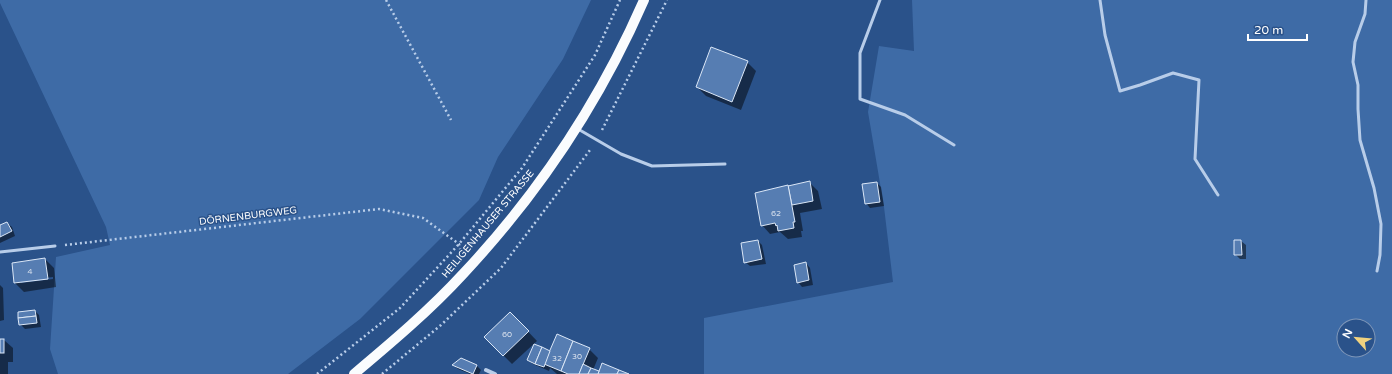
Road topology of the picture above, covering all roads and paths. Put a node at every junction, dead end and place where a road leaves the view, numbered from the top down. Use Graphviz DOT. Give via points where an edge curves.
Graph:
graph roads {
  1 [pos="386,0"];
  2 [pos="620,0"];
  3 [pos="644,0"];
  4 [pos="880,0"];
  5 [pos="1100,0"];
  6 [pos="1366,0"];
  7 [pos="451,120"];
  8 [pos="577,128"];
  9 [pos="954,145"];
  10 [pos="725,164"];
  11 [pos="1218,194"];
  12 [pos="460,244"];
  13 [pos="55,246"];
  14 [pos="0,252"];
  15 [pos="1377,271"];
  16 [pos="464,274"];
  17 [pos="486,370"];
  18 [pos="317,374"];
  19 [pos="354,374"];
  20 [pos="495,374"];
  1 -- 7 [label="path"];
  2 -- 12 [label="path" via="595,56 522,168"];
  3 -- 8 [label="main road, HEILIGENHAUSER STRASSE" via="629,35"];
  4 -- 9 [label="lane" via="860,54 860,100 905,114"];
  5 -- 11 [label="lane" via="1105,35 1120,91 1173,73 1199,80 1195,159"];
  6 -- 15 [label="lane" via="1355,42 1353,62 1358,85 1360,140 1381,224"];
  8 -- 10 [label="lane" via="621,154 652,166"];
  8 -- 16 [label="main road, HEILIGENHAUSER STRASSE" via="522,205"];
  12 -- 13 [label="path, DÖRNENBURGWEG" via="423,218 379,209"];
  12 -- 16 [label="path"];
  12 -- 18 [label="path" via="400,308"];
  13 -- 14 [label="lane"];
  16 -- 19 [label="main road, HEILIGENHAUSER STRASSE" via="398,337"];
  17 -- 20 [label="street"];
}
